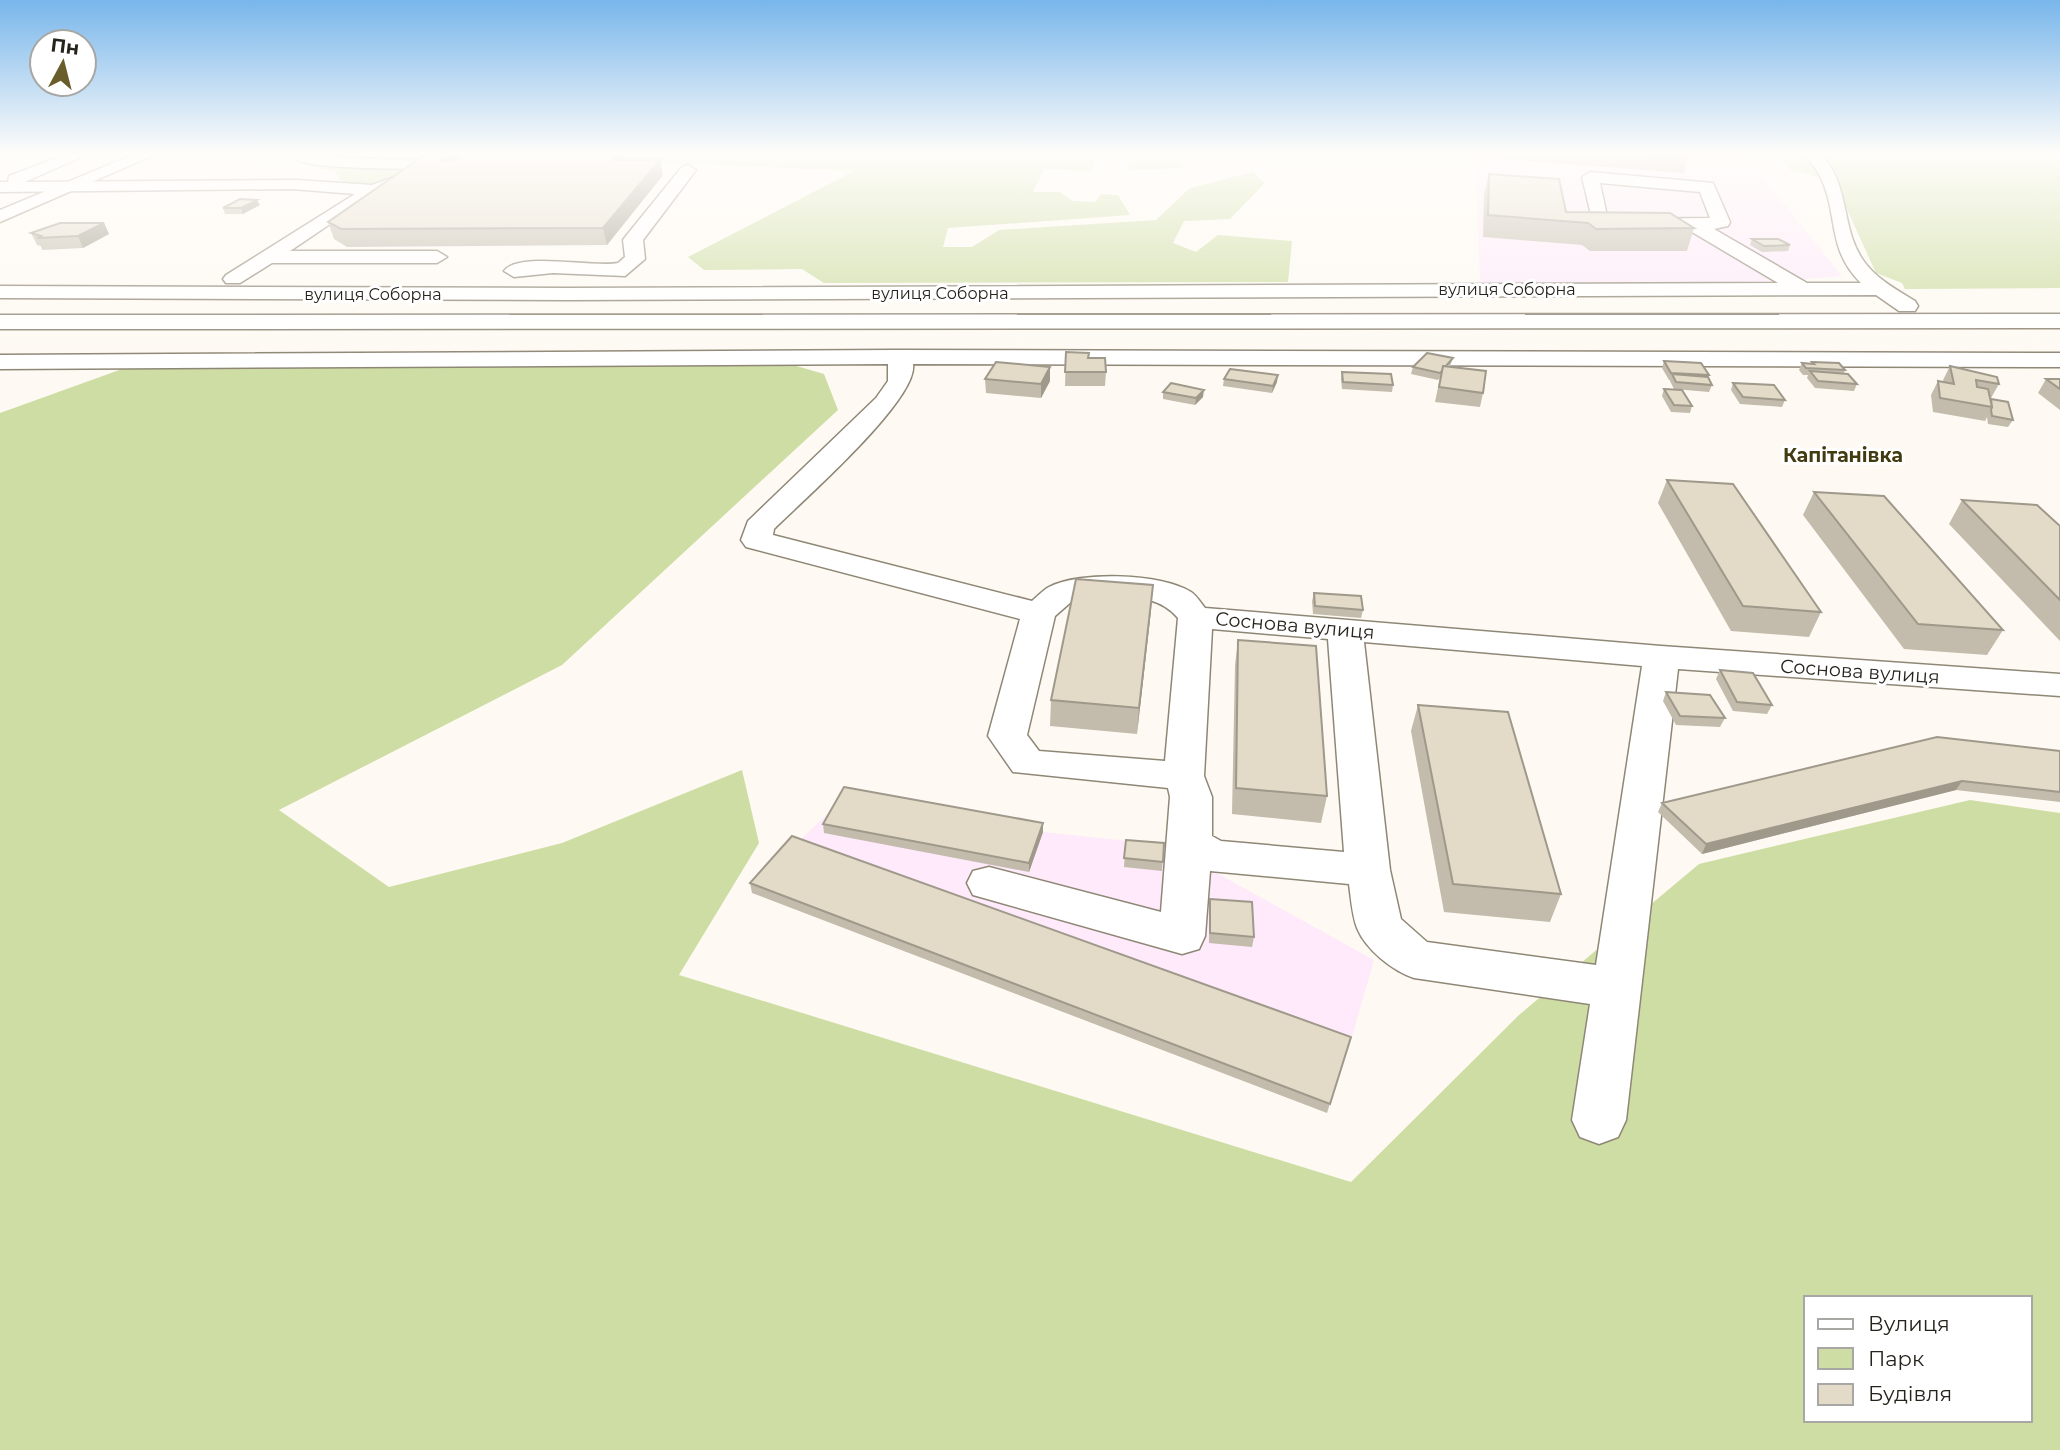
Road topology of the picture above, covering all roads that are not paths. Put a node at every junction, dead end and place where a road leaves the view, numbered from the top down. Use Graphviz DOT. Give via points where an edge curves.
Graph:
graph roads {
  1 [pos="323,222"];
  2 [pos="647,222"];
  3 [pos="1610,222"];
  4 [pos="1721,222"];
  5 [pos="1842,222"];
  6 [pos="1696,226"];
  7 [pos="268,257"];
  8 [pos="437,257"];
  9 [pos="635,259"];
  10 [pos="583,270"];
  11 [pos="655,270"];
  12 [pos="514,271"];
  13 [pos="608,271"];
  14 [pos="547,276"];
  15 [pos="414,278"];
  16 [pos="207,279"];
  17 [pos="233,279"];
  18 [pos="1801,288"];
  19 [pos="1879,289"];
  20 [pos="0,292"];
  21 [pos="567,294"];
  22 [pos="786,294"];
  23 [pos="1907,306"];
  24 [pos="2060,306"];
  25 [pos="632,307"];
  26 [pos="0,308"];
  27 [pos="2060,321"];
  28 [pos="0,323"];
  29 [pos="895,357"];
  30 [pos="2060,359"];
  31 [pos="0,362"];
  32 [pos="1039,613"];
  33 [pos="1195,617"];
  34 [pos="1345,630"];
  35 [pos="1661,657"];
  36 [pos="2060,685"];
  37 [pos="1184,776"];
  38 [pos="1190,844"];
  39 [pos="1368,870"];
  40 [pos="989,883"];
  41 [pos="1616,988"];
  42 [pos="1599,1120"];
  1 -- 7 [label="main road"];
  2 -- 9 [label="main road" via="633,240"];
  3 -- 6 [label="main road"];
  4 -- 6 [label="main road"];
  5 -- 19 [label="main road" via="1849,254"];
  6 -- 18 [label="main road"];
  7 -- 8 [label="main road"];
  7 -- 17 [label="main road"];
  9 -- 11 [label="main road"];
  9 -- 13 [label="main road" via="624,268"];
  10 -- 12 [label="main road"];
  10 -- 13 [label="main road"];
  10 -- 14 [label="main road"];
  12 -- 14 [label="main road"];
  12 -- 15 [label="main road"];
  13 -- 22 [label="main road" via="760,275 785,283"];
  14 -- 15 [label="main road" via="464,284"];
  14 -- 21 [label="main road"];
  15 -- 17 [label="main road"];
  16 -- 17 [label="main road"];
  18 -- 19 [label="main road, вулиця Соборна"];
  18 -- 22 [label="main road, вулиця Соборна"];
  19 -- 23 [label="main road"];
  20 -- 21 [label="main road, вулиця Соборна"];
  21 -- 22 [label="main road, вулиця Соборна"];
  21 -- 25 [label="main road"];
  23 -- 24 [label="main road"];
  23 -- 25 [label="main road"];
  25 -- 26 [label="main road"];
  27 -- 28 [label="main road"];
  29 -- 30 [label="main road"];
  29 -- 31 [label="main road"];
  29 -- 32 [label="main road" via="902,366 900,382 886,403 759,527 757,540"];
  32 -- 33 [label="main road, Соснова вулиця" via="1060,594 1099,586 1146,587 1180,599"];
  32 -- 37 [label="main road" via="1007,736 1027,763"];
  33 -- 34 [label="main road, Соснова вулиця"];
  33 -- 37 [label="main road"];
  34 -- 35 [label="main road, Соснова вулиця"];
  34 -- 39 [label="main road"];
  35 -- 36 [label="main road, Соснова вулиця"];
  35 -- 41 [label="main road"];
  37 -- 38 [label="main road" via="1191,797"];
  38 -- 39 [label="main road" via="1213,856"];
  38 -- 40 [label="main road" via="1182,936"];
  39 -- 41 [label="main road" via="1380,927 1414,959"];
  41 -- 42 [label="main road"];
}
